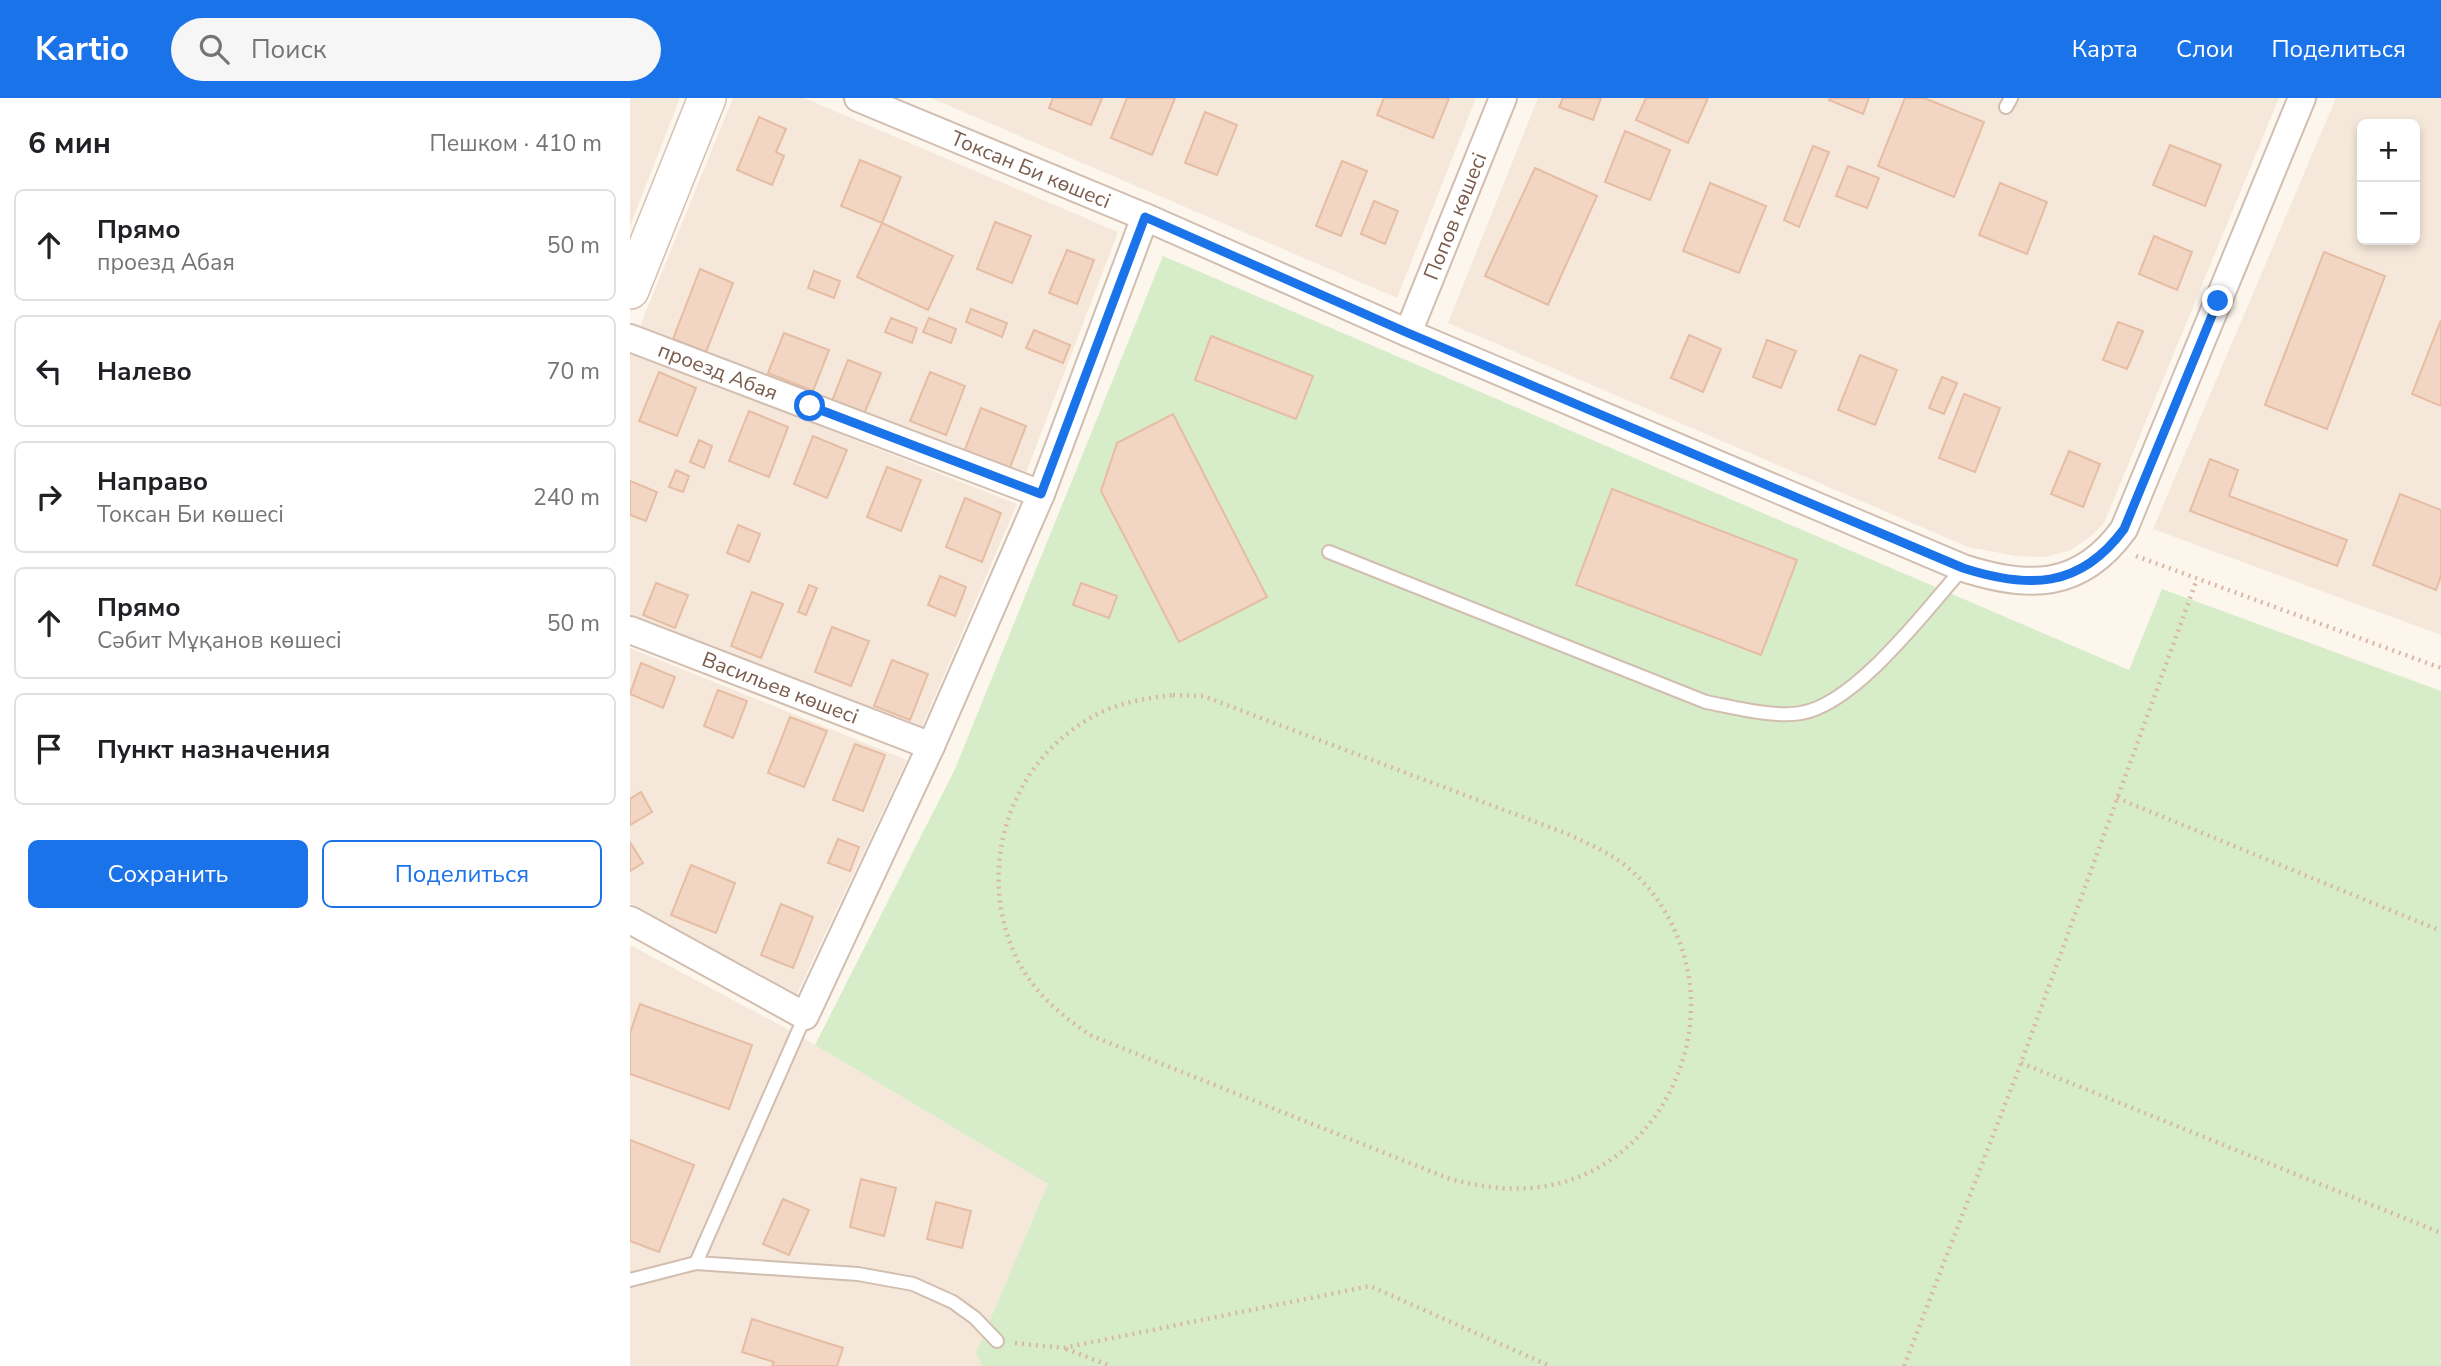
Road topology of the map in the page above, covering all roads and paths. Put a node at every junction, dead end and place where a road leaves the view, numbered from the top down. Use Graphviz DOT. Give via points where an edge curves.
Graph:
graph roads {
  1 [pos="707,98"];
  2 [pos="858,98"];
  3 [pos="1503,98"];
  4 [pos="2302,98"];
  5 [pos="1145,217"];
  6 [pos="630,290"];
  7 [pos="1408,333"];
  8 [pos="630,338"];
  9 [pos="1041,494"];
  10 [pos="2117,538"];
  11 [pos="1329,552"];
  12 [pos="1963,568"];
  13 [pos="2197,579"];
  14 [pos="630,630"];
  15 [pos="2441,668"];
  16 [pos="932,746"];
  17 [pos="2117,798"];
  18 [pos="630,920"];
  19 [pos="2441,931"];
  20 [pos="805,1016"];
  21 [pos="2021,1063"];
  22 [pos="1450,1179"];
  23 [pos="2441,1233"];
  24 [pos="696,1263"];
  25 [pos="630,1280"];
  26 [pos="997,1341"];
  27 [pos="1063,1348"];
  28 [pos="1111,1366"];
  29 [pos="1550,1366"];
  30 [pos="1904,1366"];
  1 -- 6 [label="main road"];
  2 -- 5 [label="street, Токсан Би көшесі"];
  3 -- 7 [label="street, Попов көшесі"];
  4 -- 10 [label="street"];
  5 -- 7 [label="street, Токсан Би көшесі"];
  5 -- 9 [label="street"];
  7 -- 12 [label="street, Токсан Би көшесі"];
  8 -- 9 [label="street, проезд Абая"];
  9 -- 16 [label="street"];
  10 -- 12 [label="street, Токсан Би көшесі" via="2085,566 2053,579 2017,582"];
  10 -- 13 [label="path"];
  11 -- 12 [label="lane" via="1706,702 1802,713 1829,702 1876,667"];
  13 -- 15 [label="path"];
  13 -- 17 [label="path"];
  14 -- 16 [label="street, Васильев көшесі"];
  16 -- 20 [label="street"];
  17 -- 19 [label="path"];
  17 -- 21 [label="path"];
  18 -- 20 [label="street"];
  20 -- 24 [label="lane"];
  21 -- 23 [label="path"];
  21 -- 30 [label="path"];
  22 -- 22 [label="path" via="1092,1036 1064,1018 1037,990 1016,958 1004,923 998,890 999,853 1018,792 1054,744 1106,710 1172,695 1203,696 1594,845 1647,887 1681,943 1690,978 1692,1016 1686,1055 1672,1091 1652,1121 1630,1145 1571,1179 1509,1189"];
  24 -- 25 [label="lane"];
  24 -- 26 [label="lane" via="858,1274 914,1284 953,1302"];
  26 -- 27 [label="path"];
  27 -- 28 [label="path"];
  27 -- 29 [label="path" via="1370,1286"];
}
